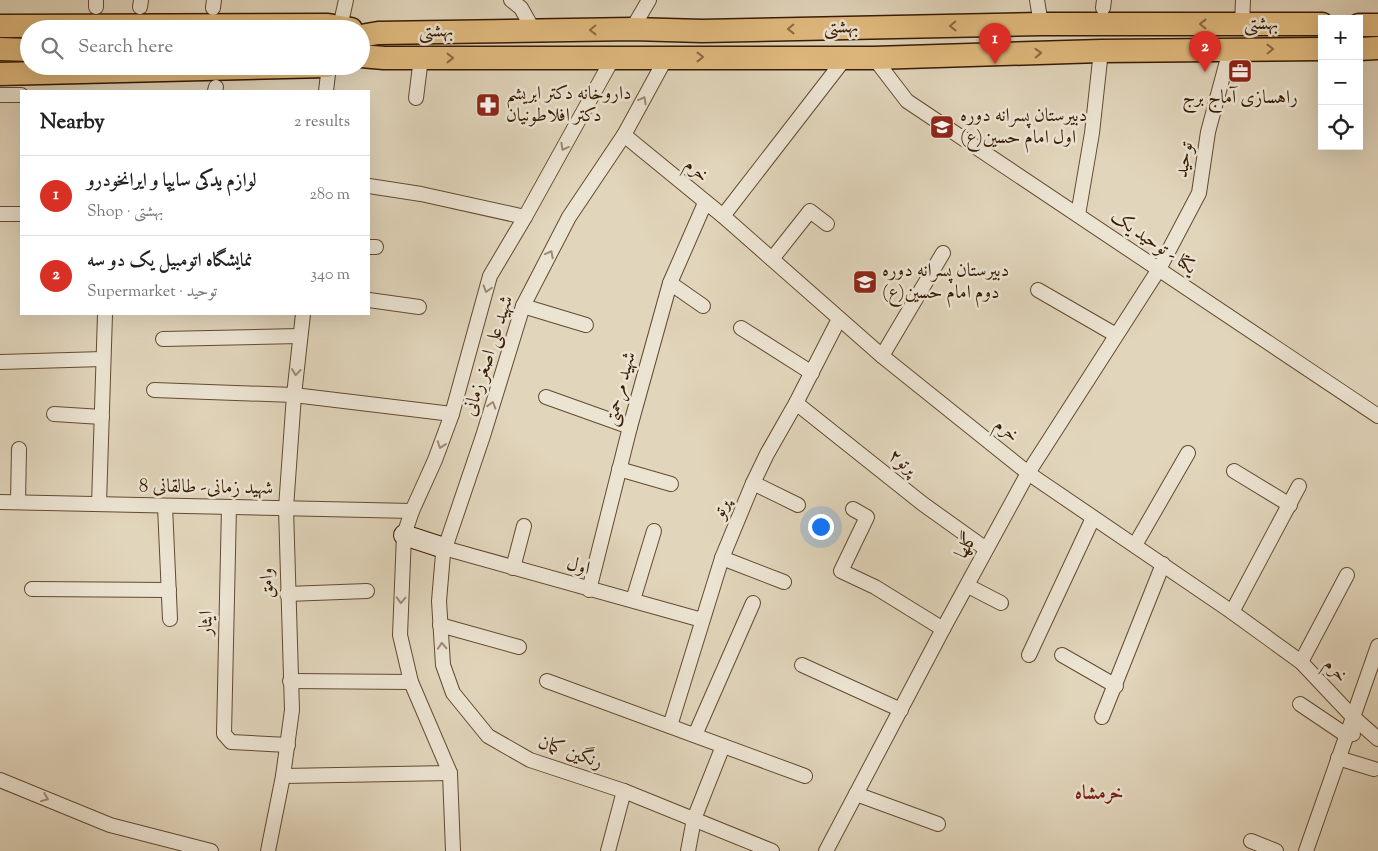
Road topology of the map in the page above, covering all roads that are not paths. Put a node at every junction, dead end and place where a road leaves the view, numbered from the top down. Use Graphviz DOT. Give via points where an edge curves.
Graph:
graph roads {
  1 [pos="346,0"];
  2 [pos="511,0"];
  3 [pos="649,0"];
  4 [pos="1037,0"];
  5 [pos="1243,0"];
  6 [pos="354,20"];
  7 [pos="1041,24"];
  8 [pos="1242,24"];
  9 [pos="1318,24"];
  10 [pos="1363,25"];
  11 [pos="1378,25"];
  12 [pos="0,26"];
  13 [pos="20,26"];
  14 [pos="632,29"];
  15 [pos="370,31"];
  16 [pos="534,31"];
  17 [pos="0,39"];
  18 [pos="20,39"];
  19 [pos="1363,48"];
  20 [pos="1378,48"];
  21 [pos="1318,49"];
  22 [pos="0,50"];
  23 [pos="20,50"];
  24 [pos="1230,50"];
  25 [pos="1101,51"];
  26 [pos="370,57"];
  27 [pos="846,57"];
  28 [pos="384,58"];
  29 [pos="421,58"];
  30 [pos="613,58"];
  31 [pos="666,58"];
  32 [pos="874,58"];
  33 [pos="370,61"];
  34 [pos="118,75"];
  35 [pos="327,75"];
  36 [pos="1,80"];
  37 [pos="326,90"];
  38 [pos="20,94"];
  39 [pos="416,98"];
  40 [pos="624,135"];
  41 [pos="370,186"];
  42 [pos="705,204"];
  43 [pos="0,214"];
  44 [pos="20,214"];
  45 [pos="1078,215"];
  46 [pos="723,216"];
  47 [pos="525,217"];
  48 [pos="827,224"];
  49 [pos="943,253"];
  50 [pos="772,260"];
  51 [pos="1159,269"];
  52 [pos="670,284"];
  53 [pos="1038,290"];
  54 [pos="370,300"];
  55 [pos="523,306"];
  56 [pos="703,306"];
  57 [pos="419,307"];
  58 [pos="105,315"];
  59 [pos="303,315"];
  60 [pos="839,319"];
  61 [pos="586,325"];
  62 [pos="741,328"];
  63 [pos="1116,335"];
  64 [pos="300,336"];
  65 [pos="163,339"];
  66 [pos="882,356"];
  67 [pos="103,359"];
  68 [pos="0,362"];
  69 [pos="812,373"];
  70 [pos="154,390"];
  71 [pos="294,395"];
  72 [pos="546,397"];
  73 [pos="796,403"];
  74 [pos="54,414"];
  75 [pos="452,414"];
  76 [pos="1378,416"];
  77 [pos="102,417"];
  78 [pos="630,427"];
  79 [pos="19,449"];
  80 [pos="1188,453"];
  81 [pos="619,469"];
  82 [pos="1234,471"];
  83 [pos="1028,473"];
  84 [pos="753,483"];
  85 [pos="671,484"];
  86 [pos="1299,486"];
  87 [pos="0,502"];
  88 [pos="18,502"];
  89 [pos="99,504"];
  90 [pos="1290,505"];
  91 [pos="165,506"];
  92 [pos="798,506"];
  93 [pos="229,507"];
  94 [pos="286,508"];
  95 [pos="853,509"];
  96 [pos="412,510"];
  97 [pos="1093,518"];
  98 [pos="524,526"];
  99 [pos="654,531"];
  100 [pos="404,535"];
  101 [pos="1134,544"];
  102 [pos="444,548"];
  103 [pos="986,549"];
  104 [pos="722,558"];
  105 [pos="1163,564"];
  106 [pos="513,568"];
  107 [pos="1347,575"];
  108 [pos="784,582"];
  109 [pos="968,586"];
  110 [pos="32,588"];
  111 [pos="170,590"];
  112 [pos="589,590"];
  113 [pos="367,591"];
  114 [pos="287,594"];
  115 [pos="633,600"];
  116 [pos="753,603"];
  117 [pos="1001,603"];
  118 [pos="1232,612"];
  119 [pos="170,618"];
  120 [pos="702,620"];
  121 [pos="440,625"];
  122 [pos="943,629"];
  123 [pos="1378,646"];
  124 [pos="519,647"];
  125 [pos="1029,655"];
  126 [pos="1062,655"];
  127 [pos="1302,662"];
  128 [pos="802,665"];
  129 [pos="290,681"];
  130 [pos="547,681"];
  131 [pos="411,682"];
  132 [pos="1116,686"];
  133 [pos="454,693"];
  134 [pos="1300,704"];
  135 [pos="901,710"];
  136 [pos="1352,716"];
  137 [pos="1102,718"];
  138 [pos="670,726"];
  139 [pos="695,735"];
  140 [pos="1346,735"];
  141 [pos="1374,735"];
  142 [pos="288,745"];
  143 [pos="723,746"];
  144 [pos="1338,758"];
  145 [pos="1374,769"];
  146 [pos="450,773"];
  147 [pos="283,776"];
  148 [pos="805,776"];
  149 [pos="0,780"];
  150 [pos="624,791"];
  151 [pos="856,794"];
  152 [pos="694,819"];
  153 [pos="938,824"];
  154 [pos="1251,841"];
  155 [pos="211,851"];
  156 [pos="268,851"];
  157 [pos="453,851"];
  158 [pos="608,851"];
  159 [pos="688,851"];
  160 [pos="772,851"];
  161 [pos="826,851"];
  162 [pos="1276,851"];
  163 [pos="1306,851"];
  1 -- 6 [label="street"];
  2 -- 16 [label="street" via="521,8"];
  3 -- 14 [label="street"];
  4 -- 7 [label="street"];
  5 -- 8 [label="street"];
  8 -- 7 [label="main road, بهشتی, one-way"];
  7 -- 14 [label="main road, بهشتی, one-way" via="702,31"];
  8 -- 9 [label="main road, بهشتی"];
  10 -- 11 [label="main road"];
  12 -- 13 [label="main road, بهشتی"];
  14 -- 16 [label="main road, بهشتی, one-way"];
  15 -- 16 [label="main road, بهشتی"];
  17 -- 18 [label="main road"];
  19 -- 20 [label="main road"];
  24 -- 21 [label="main road, بهشتی, one-way"];
  22 -- 23 [label="main road"];
  24 -- 25 [label="main road, بهشتی"];
  24 -- 51 [label="street, توحید" via="1208,132 1199,193"];
  32 -- 25 [label="main road, بهشتی, one-way"];
  25 -- 45 [label="street"];
  26 -- 28 [label="main road, بهشتی"];
  31 -- 27 [label="main road, بهشتی, one-way"];
  27 -- 32 [label="main road, بهشتی"];
  27 -- 46 [label="street"];
  28 -- 29 [label="main road, بهشتی"];
  28 -- 33 [label="main road"];
  29 -- 30 [label="main road, بهشتی, one-way"];
  29 -- 39 [label="street"];
  30 -- 31 [label="main road, بهشتی"];
  30 -- 47 [label="street, one-way"];
  40 -- 31 [label="street, شهید علی اصغر زمانی, one-way"];
  32 -- 45 [label="street, یکتا - توحید یک" via="907,101"];
  34 -- 36 [label="main road"];
  35 -- 37 [label="street"];
  36 -- 38 [label="street"];
  40 -- 42 [label="street, خرم"];
  55 -- 40 [label="street, شهید علی اصغر زمانی, one-way" via="569,217"];
  41 -- 47 [label="street"];
  42 -- 46 [label="street, خرم"];
  42 -- 52 [label="street, شهید مرحمتی"];
  43 -- 44 [label="street"];
  45 -- 51 [label="street, یکتا - توحید یک"];
  46 -- 50 [label="street, خرم"];
  47 -- 75 [label="street, one-way" via="490,276"];
  48 -- 50 [label="street" via="810,211"];
  49 -- 66 [label="street"];
  50 -- 60 [label="street, خرم"];
  51 -- 63 [label="street, گلها"];
  51 -- 76 [label="street, یکتا - توحید یک"];
  52 -- 56 [label="street"];
  52 -- 78 [label="street, شهید مرحمتی"];
  53 -- 63 [label="street"];
  54 -- 57 [label="street"];
  55 -- 61 [label="street"];
  102 -- 55 [label="street, شهید علی اصغر زمانی, one-way"];
  58 -- 67 [label="street"];
  59 -- 64 [label="street, وامق"];
  60 -- 66 [label="street, خرم"];
  60 -- 69 [label="street, پرتو"];
  62 -- 69 [label="street"];
  63 -- 83 [label="street, گلها"];
  64 -- 65 [label="street"];
  64 -- 71 [label="street, وامق, one-way"];
  66 -- 83 [label="street, خرم"];
  67 -- 68 [label="street"];
  67 -- 77 [label="street"];
  69 -- 73 [label="street, پرتو"];
  70 -- 71 [label="street"];
  71 -- 75 [label="street"];
  71 -- 94 [label="street, وامق"];
  72 -- 78 [label="street"];
  73 -- 84 [label="street, پرتو"];
  73 -- 103 [label="street, پرتو۲" via="923,504"];
  74 -- 77 [label="street"];
  75 -- 96 [label="street, one-way"];
  77 -- 89 [label="street"];
  78 -- 81 [label="street, شهید مرحمتی"];
  79 -- 88 [label="street"];
  80 -- 101 [label="street"];
  81 -- 85 [label="street"];
  81 -- 112 [label="street, شهید مرحمتی"];
  82 -- 90 [label="street"];
  83 -- 97 [label="street, خرم"];
  83 -- 103 [label="street, گلها"];
  84 -- 92 [label="street"];
  84 -- 104 [label="street, پرتو"];
  86 -- 90 [label="street"];
  87 -- 88 [label="street, شهید زمانی- طالقانی 8"];
  88 -- 89 [label="street, شهید زمانی- طالقانی 8"];
  89 -- 91 [label="street, شهید زمانی- طالقانی 8"];
  90 -- 118 [label="street"];
  91 -- 93 [label="street, شهید زمانی- طالقانی 8"];
  91 -- 111 [label="street"];
  93 -- 94 [label="street, شهید زمانی- طالقانی 8"];
  93 -- 142 [label="street, ایثار" via="224,734 231,742"];
  94 -- 96 [label="street, شهید زمانی- طالقانی 8"];
  94 -- 114 [label="street, وامق"];
  95 -- 122 [label="street" via="867,517 841,571 875,587"];
  96 -- 100 [label="street"];
  97 -- 101 [label="street, خرم"];
  97 -- 125 [label="street"];
  98 -- 106 [label="street"];
  99 -- 115 [label="street"];
  100 -- 102 [label="street"];
  100 -- 131 [label="street, one-way" via="400,635"];
  101 -- 105 [label="street, خرم"];
  102 -- 106 [label="street, اول"];
  102 -- 121 [label="street, شهید علی اصغر زمانی"];
  103 -- 109 [label="street, گلها"];
  104 -- 108 [label="street"];
  104 -- 120 [label="street, پرتو"];
  105 -- 118 [label="street, خرم"];
  105 -- 132 [label="street"];
  106 -- 112 [label="street, اول"];
  107 -- 127 [label="street"];
  109 -- 117 [label="street"];
  109 -- 122 [label="street, گلها"];
  110 -- 111 [label="street"];
  111 -- 119 [label="street"];
  112 -- 115 [label="street, اول"];
  113 -- 114 [label="street"];
  114 -- 129 [label="street, وامق"];
  115 -- 120 [label="street, اول"];
  116 -- 139 [label="street"];
  118 -- 127 [label="street, خرم"];
  120 -- 138 [label="street, پرتو"];
  121 -- 124 [label="street"];
  133 -- 121 [label="street, شهید علی اصغر زمانی, one-way" via="443,665"];
  122 -- 135 [label="street, گلها"];
  123 -- 136 [label="street"];
  126 -- 132 [label="street"];
  127 -- 136 [label="street, خرم"];
  128 -- 135 [label="street"];
  129 -- 131 [label="street"];
  129 -- 142 [label="street, وامق" via="292,710"];
  130 -- 138 [label="street"];
  131 -- 146 [label="street"];
  132 -- 137 [label="street"];
  133 -- 150 [label="street, رنگین کمان" via="488,736 504,746 530,760"];
  134 -- 140 [label="street"];
  135 -- 151 [label="street, گلها"];
  136 -- 140 [label="street"];
  136 -- 141 [label="street, خرم"];
  138 -- 139 [label="street"];
  139 -- 143 [label="street"];
  140 -- 141 [label="street"];
  140 -- 144 [label="street"];
  142 -- 147 [label="street, وامق"];
  143 -- 148 [label="street"];
  143 -- 152 [label="street"];
  144 -- 145 [label="street"];
  144 -- 163 [label="street"];
  146 -- 147 [label="street"];
  146 -- 157 [label="street"];
  147 -- 156 [label="street, وامق"];
  149 -- 155 [label="street, one-way" via="110,825"];
  150 -- 152 [label="street, رنگین کمان"];
  150 -- 158 [label="street"];
  151 -- 153 [label="street"];
  151 -- 161 [label="street, گلها"];
  152 -- 159 [label="street"];
  152 -- 160 [label="street, رنگین کمان"];
  154 -- 162 [label="street"];
}
